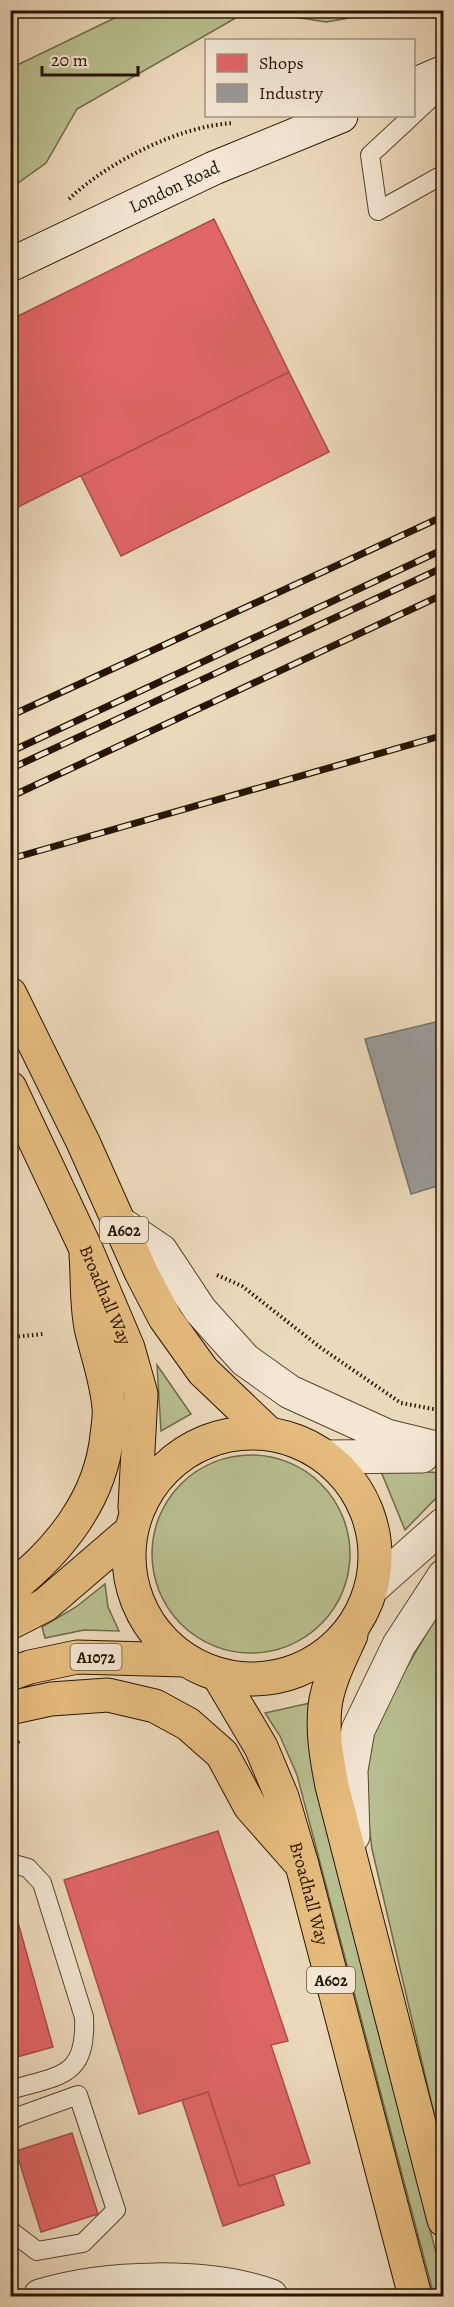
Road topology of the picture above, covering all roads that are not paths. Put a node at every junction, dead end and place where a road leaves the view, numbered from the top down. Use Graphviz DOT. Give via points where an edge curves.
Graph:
graph roads {
  1 [pos="444,72"];
  2 [pos="415,85"];
  3 [pos="444,86"];
  4 [pos="415,113"];
  5 [pos="339,117"];
  6 [pos="411,117"];
  7 [pos="444,174"];
  8 [pos="10,266"];
  9 [pos="13,999"];
  10 [pos="10,1088"];
  11 [pos="121,1224"];
  12 [pos="86,1249"];
  13 [pos="268,1432"];
  14 [pos="444,1450"];
  15 [pos="444,1455"];
  16 [pos="327,1457"];
  17 [pos="132,1524"];
  18 [pos="444,1524"];
  19 [pos="444,1576"];
  20 [pos="10,1589"];
  21 [pos="366,1603"];
  22 [pos="10,1623"];
  23 [pos="184,1660"];
  24 [pos="10,1674"];
  25 [pos="219,1676"];
  26 [pos="10,1708"];
  27 [pos="10,1863"];
  28 [pos="302,1865"];
  29 [pos="355,1878"];
  30 [pos="10,2090"];
  31 [pos="10,2122"];
  32 [pos="444,2220"];
  33 [pos="10,2228"];
  34 [pos="40,2296"];
  35 [pos="271,2296"];
  36 [pos="415,2296"];
  1 -- 2 [label="street"];
  3 -- 4 [label="lane"];
  5 -- 8 [label="street, London Road" via="214,168"];
  6 -- 7 [label="lane" via="370,155 378,211"];
  9 -- 11 [label="main road, A602"];
  10 -- 12 [label="main road, Broadhall Way / A602"];
  11 -- 13 [label="main road, A602" via="165,1318 203,1371"];
  11 -- 14 [label="street" via="161,1251 200,1310 245,1360 290,1392 387,1436"];
  12 -- 17 [label="main road, Broadhall Way / A602" via="128,1348 141,1394"];
  12 -- 20 [label="main road" via="91,1330 110,1410 105,1459 88,1501 64,1538"];
  13 -- 16 [label="main road" via="309,1445"];
  13 -- 17 [label="main road" via="225,1434 185,1451 154,1480"];
  15 -- 16 [label="street"];
  16 -- 21 [label="main road" via="353,1483 369,1516 376,1552"];
  17 -- 22 [label="main road" via="45,1605"];
  17 -- 23 [label="main road, Broadhall Way" via="129,1568 138,1604 156,1635"];
  18 -- 21 [label="street"];
  19 -- 29 [label="street" via="399,1645 358,1730 351,1770"];
  21 -- 25 [label="main road" via="334,1649 300,1671 259,1680"];
  21 -- 29 [label="main road, A602" via="336,1668 325,1705 325,1743 332,1786"];
  23 -- 24 [label="main road, A1072" via="77,1657"];
  23 -- 25 [label="main road"];
  25 -- 28 [label="main road, Broadhall Way / A602" via="261,1747 282,1797"];
  26 -- 28 [label="main road" via="51,1699 108,1695 155,1706 188,1724 222,1754 250,1806"];
  27 -- 30 [label="lane" via="28,1868 42,1883 84,2017 85,2040 80,2058 66,2073"];
  28 -- 36 [label="main road, Broadhall Way / A602"];
  29 -- 32 [label="main road, A602"];
  31 -- 33 [label="lane" via="78,2095 116,2210 83,2242 38,2251"];
  34 -- 35 [label="street" via="61,2290 156,2280 219,2283"];
}
